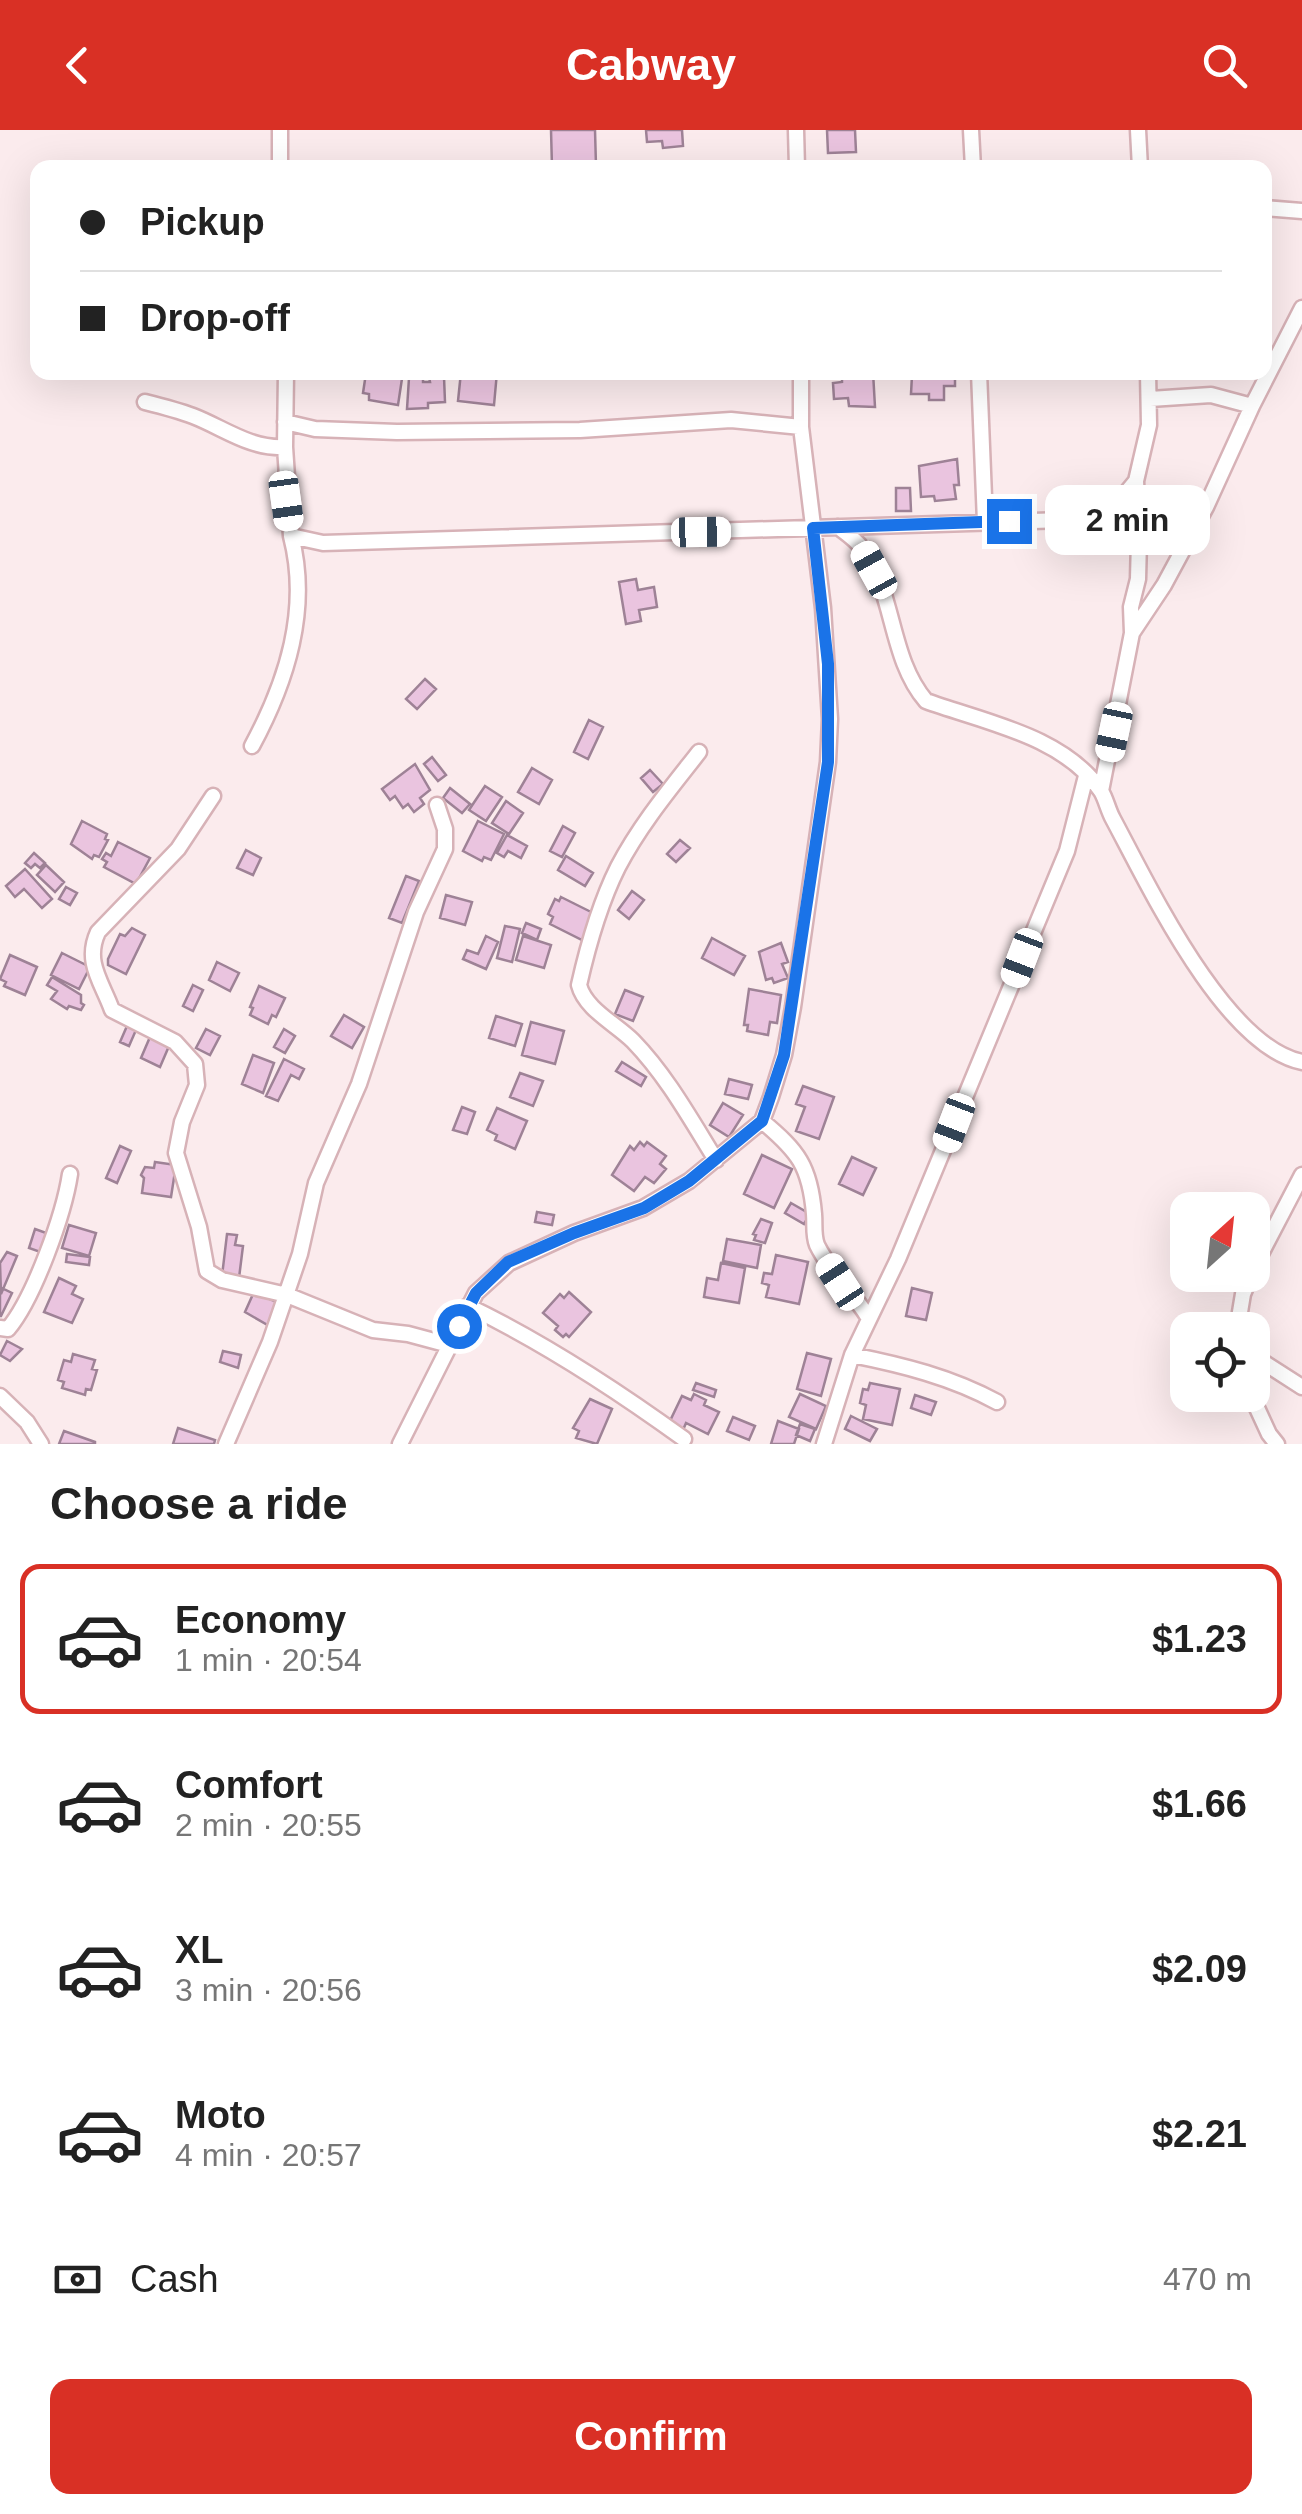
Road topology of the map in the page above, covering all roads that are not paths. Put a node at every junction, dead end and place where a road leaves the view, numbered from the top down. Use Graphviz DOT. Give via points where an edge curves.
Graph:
graph roads {
  1 [pos="280,130"];
  2 [pos="796,130"];
  3 [pos="971,130"];
  4 [pos="1138,130"];
  5 [pos="280,160"];
  6 [pos="797,160"];
  7 [pos="973,160"];
  8 [pos="1140,160"];
  9 [pos="1272,208"];
  10 [pos="1302,210"];
  11 [pos="1302,308"];
  12 [pos="1272,367"];
  13 [pos="286,380"];
  14 [pos="801,380"];
  15 [pos="979,380"];
  16 [pos="1149,380"];
  17 [pos="1265,380"];
  18 [pos="1150,399"];
  19 [pos="145,402"];
  20 [pos="1252,406"];
  21 [pos="285,422"];
  22 [pos="801,426"];
  23 [pos="285,447"];
  24 [pos="1136,481"];
  25 [pos="985,522"];
  26 [pos="838,527"];
  27 [pos="813,528"];
  28 [pos="291,536"];
  29 [pos="1132,633"];
  30 [pos="252,746"];
  31 [pos="699,752"];
  32 [pos="1086,776"];
  33 [pos="1101,791"];
  34 [pos="213,796"];
  35 [pos="437,805"];
  36 [pos="1302,1062"];
  37 [pos="762,1121"];
  38 [pos="716,1160"];
  39 [pos="70,1174"];
  40 [pos="1302,1175"];
  41 [pos="1270,1238"];
  42 [pos="287,1295"];
  43 [pos="468,1306"];
  44 [pos="868,1317"];
  45 [pos="0,1328"];
  46 [pos="449,1344"];
  47 [pos="852,1355"];
  48 [pos="1270,1367"];
  49 [pos="1302,1387"];
  50 [pos="0,1396"];
  51 [pos="997,1402"];
  52 [pos="1259,1412"];
  53 [pos="684,1439"];
  54 [pos="41,1444"];
  55 [pos="226,1444"];
  56 [pos="400,1444"];
  57 [pos="824,1444"];
  58 [pos="1277,1444"];
  1 -- 5 [label="street"];
  2 -- 6 [label="street"];
  3 -- 7 [label="street"];
  4 -- 8 [label="street"];
  9 -- 10 [label="street"];
  11 -- 12 [label="street"];
  13 -- 21 [label="street"];
  14 -- 22 [label="street"];
  15 -- 25 [label="street"];
  16 -- 18 [label="street"];
  17 -- 20 [label="street"];
  18 -- 20 [label="street" via="1212,395"];
  18 -- 24 [label="street"];
  19 -- 23 [label="street" via="246,441"];
  20 -- 29 [label="street" via="1206,508"];
  21 -- 22 [label="street" via="315,430 397,432 730,420"];
  21 -- 23 [label="street"];
  22 -- 27 [label="street"];
  23 -- 28 [label="street"];
  24 -- 25 [label="street" via="1112,512 1093,518"];
  24 -- 29 [label="street"];
  25 -- 26 [label="street"];
  26 -- 27 [label="street"];
  26 -- 32 [label="street" via="861,546 874,570 901,654 926,700 1030,737 1064,754"];
  27 -- 28 [label="street" via="338,544"];
  27 -- 37 [label="street" via="828,664 828,762 784,1055"];
  28 -- 30 [label="street" via="300,593 296,620 281,683"];
  29 -- 33 [label="street"];
  31 -- 38 [label="street" via="618,867 579,985 581,995 648,1059"];
  32 -- 33 [label="street"];
  32 -- 44 [label="street" via="1066,851"];
  33 -- 36 [label="street" via="1157,902 1228,1008 1267,1048"];
  34 -- 42 [label="street" via="178,850 98,932 91,960 112,1010 175,1042 195,1064 196,1086 176,1153 207,1272"];
  35 -- 42 [label="street" via="445,849 316,1182"];
  37 -- 38 [label="street"];
  37 -- 44 [label="street" via="783,1138 812,1182 814,1240"];
  38 -- 43 [label="street" via="644,1208 508,1262"];
  39 -- 45 [label="street" via="36,1280 19,1316 8,1329"];
  40 -- 41 [label="street"];
  42 -- 46 [label="street" via="373,1330"];
  42 -- 55 [label="street"];
  43 -- 46 [label="street"];
  43 -- 53 [label="street" via="592,1375"];
  44 -- 47 [label="street"];
  46 -- 56 [label="street"];
  47 -- 51 [label="street" via="942,1377"];
  47 -- 57 [label="street"];
  48 -- 49 [label="street"];
  50 -- 54 [label="street"];
  52 -- 58 [label="street"];
}
